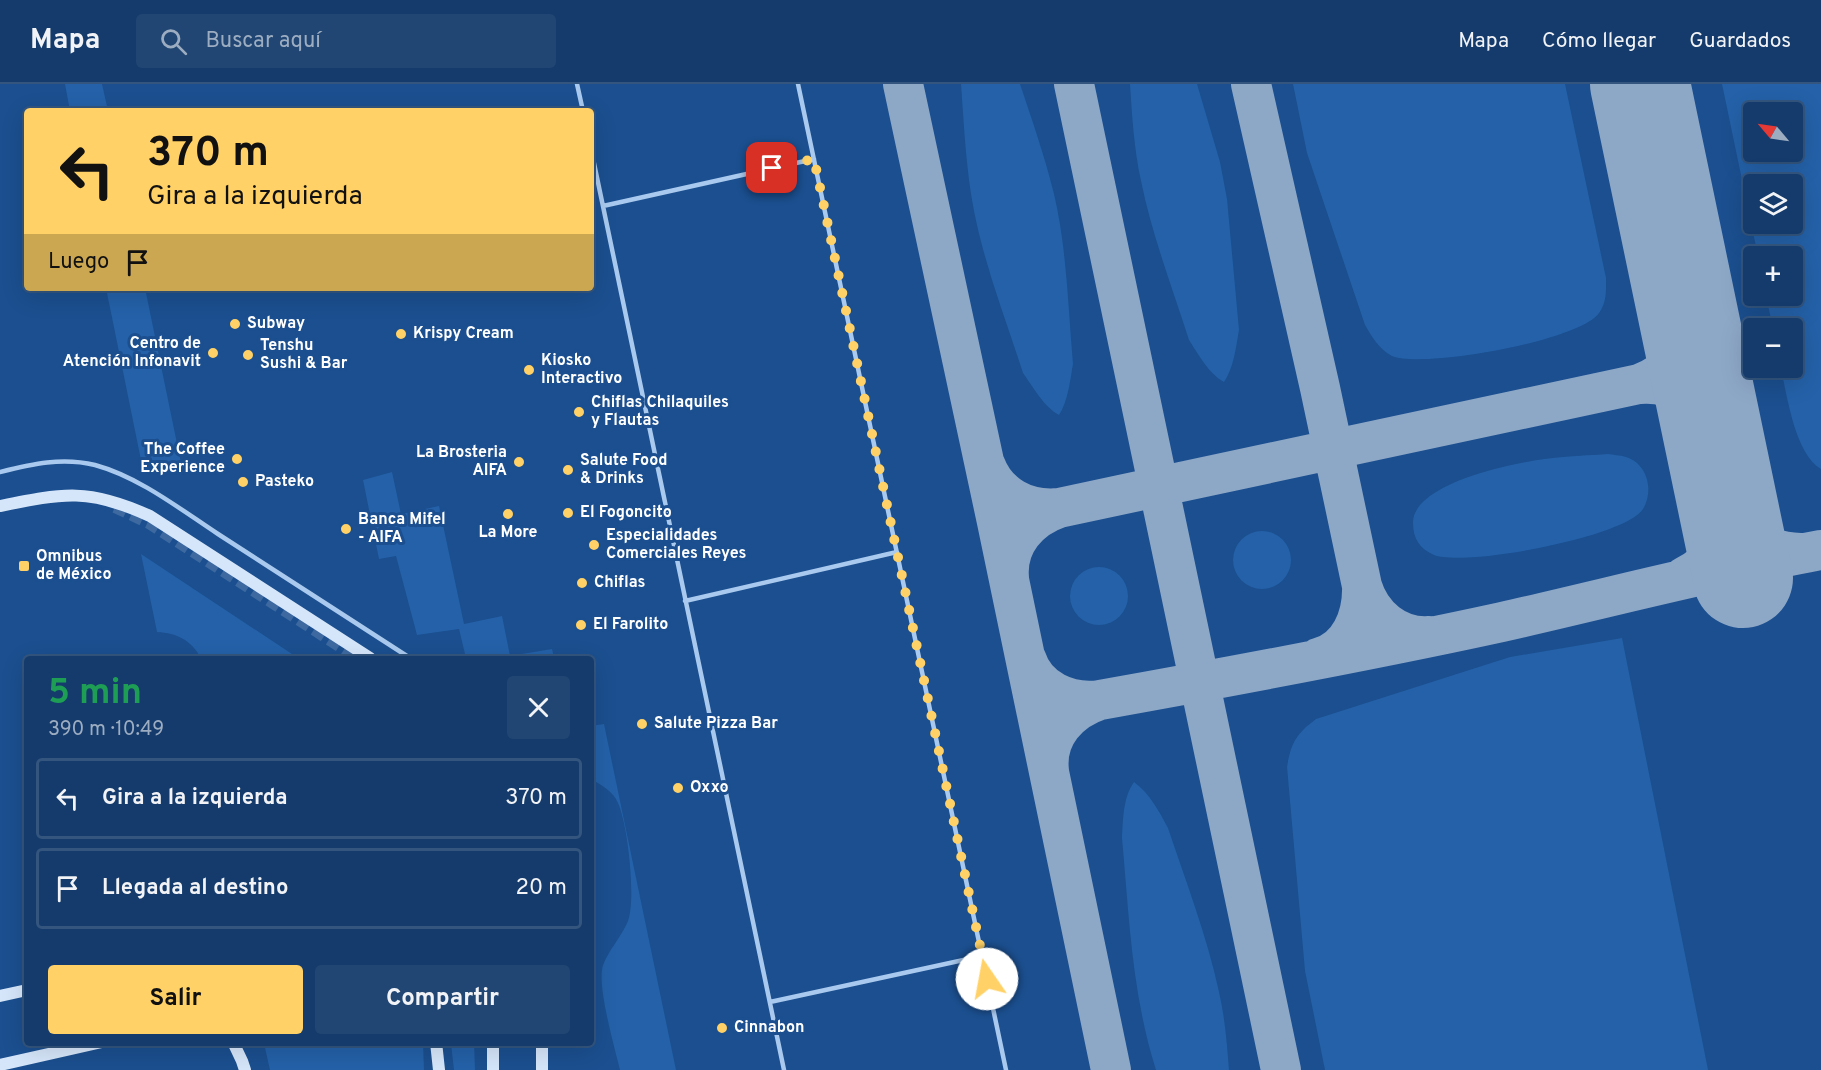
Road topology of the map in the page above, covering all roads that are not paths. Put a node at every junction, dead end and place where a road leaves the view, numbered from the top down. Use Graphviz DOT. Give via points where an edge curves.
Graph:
graph roads {
  1 [pos="577,84"];
  2 [pos="798,84"];
  3 [pos="582,108"];
  4 [pos="814,159"];
  5 [pos="594,163"];
  6 [pos="603,206"];
  7 [pos="0,472"];
  8 [pos="0,506"];
  9 [pos="897,552"];
  10 [pos="685,601"];
  11 [pos="367,656"];
  12 [pos="407,656"];
  13 [pos="982,957"];
  14 [pos="24,991"];
  15 [pos="0,996"];
  16 [pos="770,1002"];
  17 [pos="84,1046"];
  18 [pos="235,1046"];
  19 [pos="436,1046"];
  20 [pos="493,1046"];
  21 [pos="542,1046"];
  22 [pos="0,1065"];
  23 [pos="245,1070"];
  24 [pos="439,1070"];
  25 [pos="494,1070"];
  26 [pos="542,1070"];
  27 [pos="784,1070"];
  28 [pos="1006,1070"];
  1 -- 3 [label="lane"];
  2 -- 4 [label="lane"];
  4 -- 6 [label="lane"];
  4 -- 9 [label="lane"];
  5 -- 6 [label="lane"];
  6 -- 10 [label="lane"];
  7 -- 12 [label="lane" via="43,462 72,462 116,474 164,499"];
  8 -- 11 [label="main road" via="70,494 127,506 150,516"];
  9 -- 10 [label="lane"];
  9 -- 13 [label="lane"];
  10 -- 16 [label="lane"];
  13 -- 16 [label="lane"];
  13 -- 28 [label="lane"];
  14 -- 15 [label="main road"];
  16 -- 27 [label="lane"];
  17 -- 22 [label="main road"];
  18 -- 23 [label="main road"];
  19 -- 24 [label="main road"];
  20 -- 25 [label="main road"];
  21 -- 26 [label="main road"];
}
